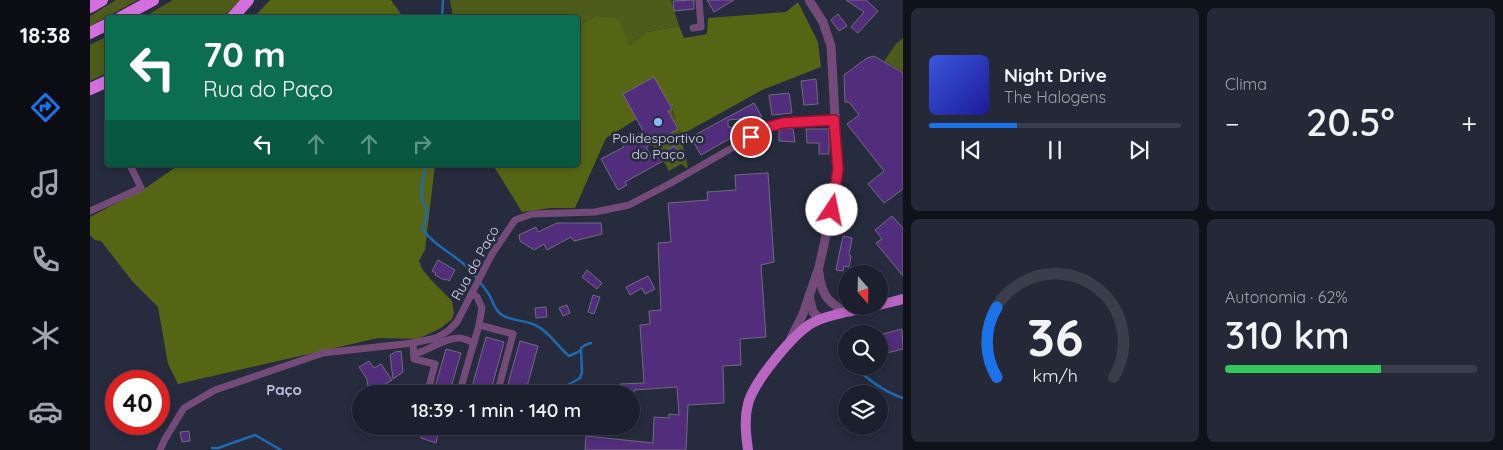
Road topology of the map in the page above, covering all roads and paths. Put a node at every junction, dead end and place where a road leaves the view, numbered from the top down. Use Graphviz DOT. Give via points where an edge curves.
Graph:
graph roads {
  1 [pos="102,0"];
  2 [pos="153,0"];
  3 [pos="248,0"];
  4 [pos="699,0"];
  5 [pos="809,0"];
  6 [pos="90,7"];
  7 [pos="126,15"];
  8 [pos="235,15"];
  9 [pos="105,26"];
  10 [pos="694,28"];
  11 [pos="90,33"];
  12 [pos="105,82"];
  13 [pos="90,89"];
  14 [pos="834,120"];
  15 [pos="131,167"];
  16 [pos="90,211"];
  17 [pos="818,268"];
  18 [pos="472,293"];
  19 [pos="809,296"];
  20 [pos="903,299"];
  21 [pos="888,303"];
  22 [pos="838,307"];
  23 [pos="838,315"];
  24 [pos="820,319"];
  25 [pos="479,325"];
  26 [pos="788,342"];
  27 [pos="413,343"];
  28 [pos="474,343"];
  29 [pos="414,354"];
  30 [pos="429,385"];
  31 [pos="462,385"];
  32 [pos="499,385"];
  33 [pos="160,450"];
  34 [pos="748,450"];
  1 -- 6 [label="highway"];
  2 -- 7 [label="highway"];
  3 -- 8 [label="highway"];
  4 -- 10 [label="street" via="701,26"];
  5 -- 14 [label="street" via="831,46"];
  9 -- 11 [label="highway"];
  12 -- 13 [label="highway"];
  14 -- 17 [label="street" via="837,181"];
  14 -- 18 [label="street, Rua do Paço" via="783,123 765,128 629,205 595,212 532,214 515,220 492,254"];
  15 -- 16 [label="street" via="140,188"];
  17 -- 19 [label="street"];
  17 -- 22 [label="street" via="827,298"];
  18 -- 25 [label="street" via="482,308"];
  18 -- 27 [label="street, Rua do Paço" via="457,322 448,331 436,338"];
  19 -- 24 [label="street"];
  19 -- 26 [label="street"];
  20 -- 21 [label="main road"];
  23 -- 24 [label="main road"];
  24 -- 26 [label="main road"];
  25 -- 28 [label="street"];
  25 -- 32 [label="street" via="513,334"];
  26 -- 34 [label="main road" via="751,394 747,406"];
  27 -- 29 [label="street"];
  27 -- 33 [label="street, Rua do Paço" via="323,353 215,390 184,408"];
  28 -- 29 [label="street" via="460,338"];
  28 -- 31 [label="street"];
  29 -- 30 [label="street" via="414,359 435,364"];
}
